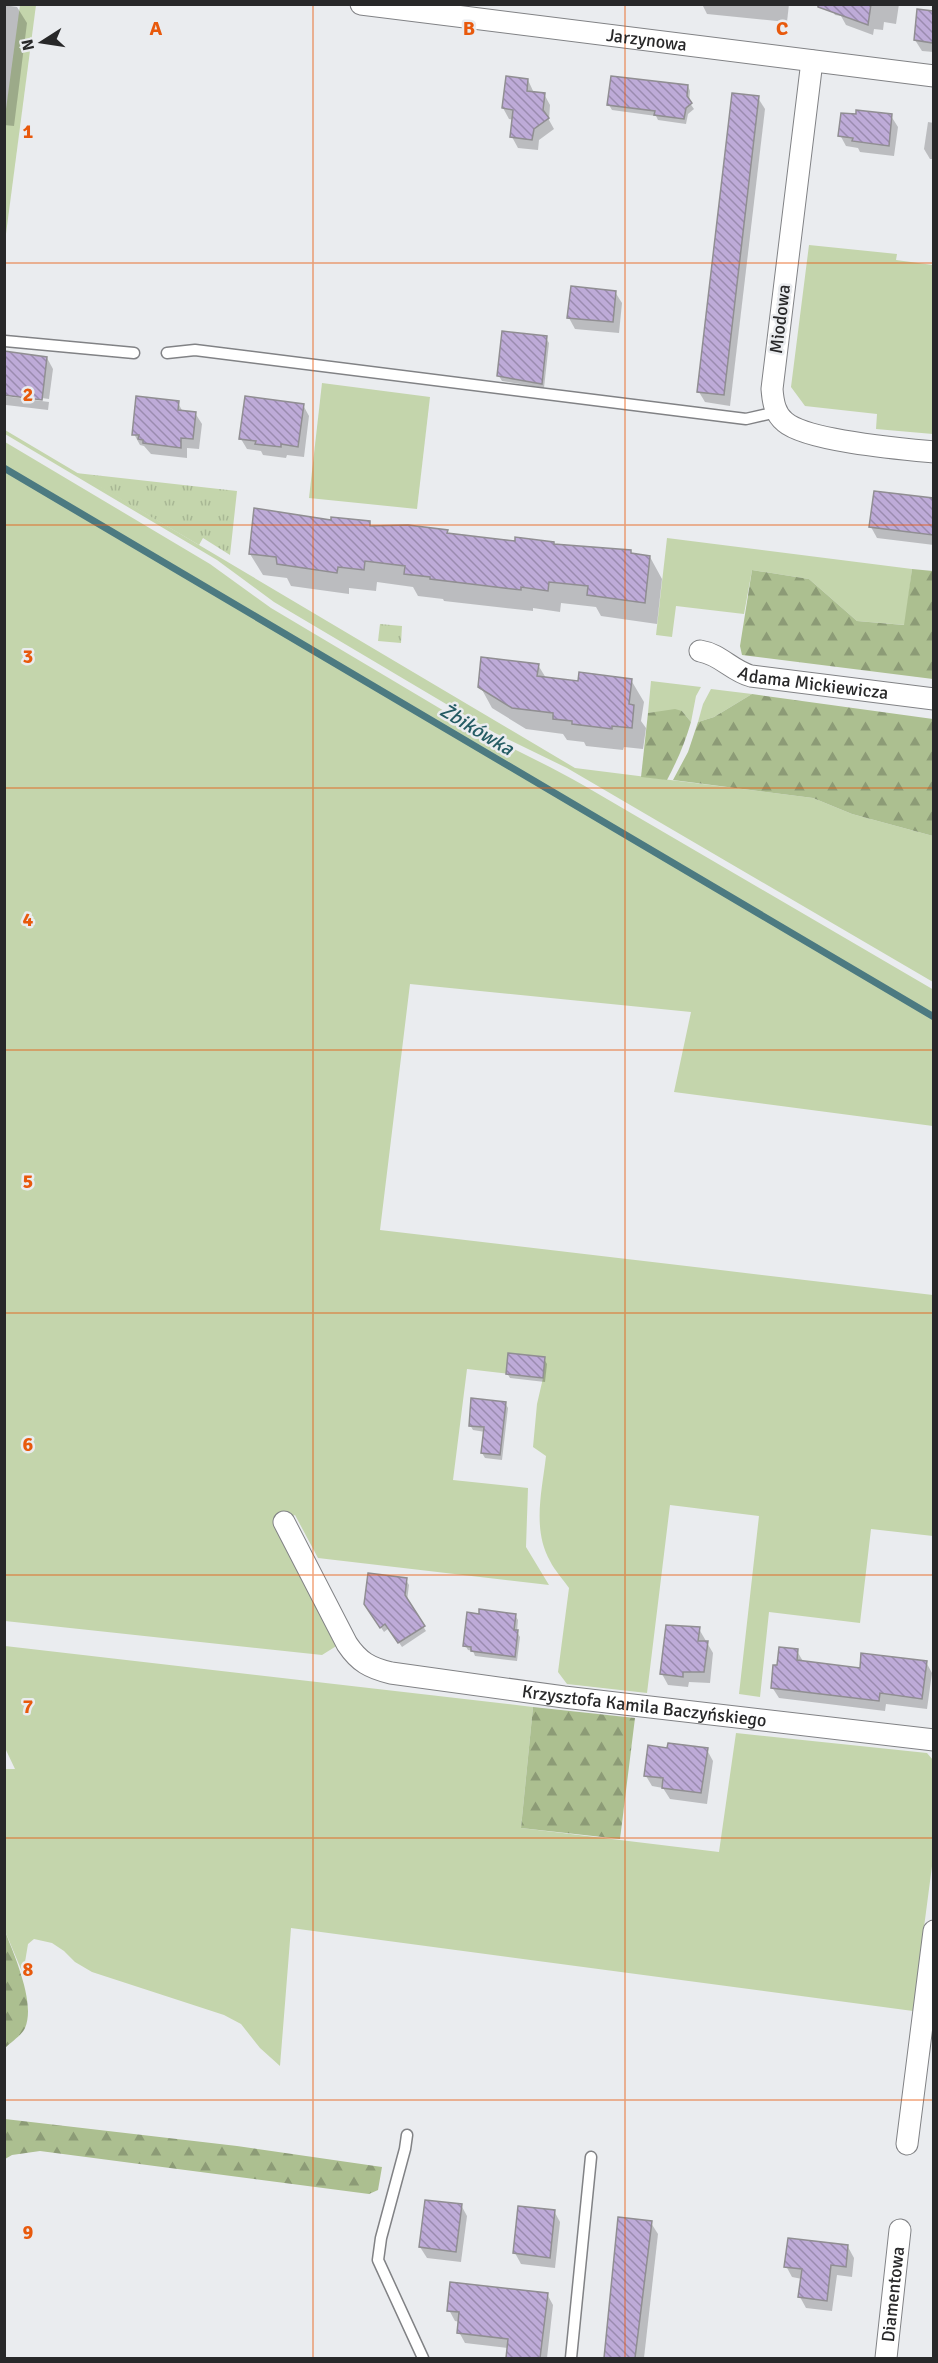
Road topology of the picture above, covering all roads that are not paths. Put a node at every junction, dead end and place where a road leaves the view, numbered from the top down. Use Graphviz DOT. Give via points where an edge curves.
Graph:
graph roads {
  1 [pos="361,4"];
  2 [pos="812,61"];
  3 [pos="933,76"];
  4 [pos="5,341"];
  5 [pos="134,353"];
  6 [pos="167,353"];
  7 [pos="777,412"];
  8 [pos="933,452"];
  9 [pos="700,651"];
  10 [pos="933,699"];
  11 [pos="284,1522"];
  12 [pos="933,1740"];
  13 [pos="933,1931"];
  14 [pos="407,2134"];
  15 [pos="907,2144"];
  16 [pos="591,2157"];
  17 [pos="900,2230"];
  18 [pos="423,2358"];
  19 [pos="571,2358"];
  20 [pos="886,2358"];
  1 -- 2 [label="street, Jarzynowa"];
  2 -- 3 [label="street, Jarzynowa"];
  2 -- 7 [label="street, Miodowa" via="772,389"];
  4 -- 5 [label="lane"];
  6 -- 7 [label="lane" via="195,350 746,419"];
  7 -- 8 [label="street" via="792,427 806,433"];
  9 -- 10 [label="street, Adama Mickiewicza" via="714,654 745,675"];
  11 -- 12 [label="street, Krzysztofa Kamila Baczyńskiego" via="347,1644 359,1660 373,1669 564,1697"];
  13 -- 15 [label="street"];
  14 -- 18 [label="lane" via="378,2260"];
  16 -- 19 [label="lane"];
  17 -- 20 [label="street, Diamentowa"];
}
